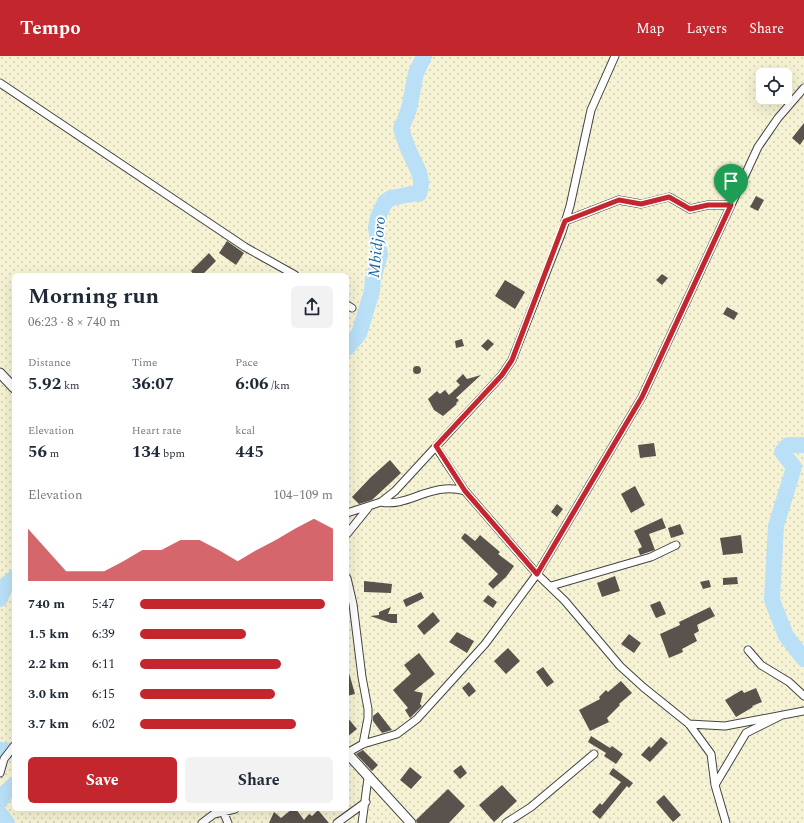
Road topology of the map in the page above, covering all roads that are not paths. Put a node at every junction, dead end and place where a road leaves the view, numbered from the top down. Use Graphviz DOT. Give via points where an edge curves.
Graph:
graph roads {
  1 [pos="615,56"];
  2 [pos="0,83"];
  3 [pos="804,88"];
  4 [pos="731,205"];
  5 [pos="565,221"];
  6 [pos="292,273"];
  7 [pos="0,373"];
  8 [pos="12,386"];
  9 [pos="436,446"];
  10 [pos="465,491"];
  11 [pos="381,502"];
  12 [pos="368,508"];
  13 [pos="349,513"];
  14 [pos="349,532"];
  15 [pos="676,544"];
  16 [pos="537,574"];
  17 [pos="551,586"];
  18 [pos="349,587"];
  19 [pos="748,650"];
  20 [pos="804,696"];
  21 [pos="804,711"];
  22 [pos="783,714"];
  23 [pos="689,724"];
  24 [pos="363,744"];
  25 [pos="12,749"];
  26 [pos="594,754"];
  27 [pos="349,757"];
  28 [pos="349,759"];
  29 [pos="0,773"];
  30 [pos="368,778"];
  31 [pos="715,785"];
  32 [pos="366,802"];
  33 [pos="221,811"];
  34 [pos="223,811"];
  35 [pos="202,823"];
  36 [pos="228,823"];
  37 [pos="337,823"];
  38 [pos="362,823"];
  39 [pos="411,823"];
  40 [pos="506,823"];
  41 [pos="726,823"];
  1 -- 5 [label="street" via="591,110"];
  2 -- 6 [label="street" via="245,246"];
  3 -- 4 [label="street" via="758,146"];
  4 -- 5 [label="street" via="708,205 690,209 669,197 641,204 620,200"];
  4 -- 16 [label="street" via="642,397"];
  5 -- 9 [label="street" via="512,360 502,375"];
  7 -- 8 [label="street"];
  9 -- 10 [label="street"];
  9 -- 11 [label="street" via="395,491"];
  10 -- 11 [label="street" via="447,487 392,502"];
  10 -- 16 [label="street"];
  11 -- 12 [label="street"];
  12 -- 13 [label="street"];
  12 -- 14 [label="street"];
  15 -- 17 [label="street" via="651,557"];
  16 -- 17 [label="street"];
  16 -- 24 [label="street" via="485,644 417,719 397,734"];
  17 -- 23 [label="street" via="620,666"];
  18 -- 24 [label="street" via="368,709"];
  19 -- 20 [label="street" via="761,665 789,682"];
  21 -- 22 [label="street"];
  22 -- 23 [label="street" via="725,726"];
  22 -- 31 [label="street" via="746,733"];
  23 -- 31 [label="street" via="711,754"];
  24 -- 27 [label="street"];
  25 -- 29 [label="street" via="4,759"];
  26 -- 40 [label="street" via="531,806"];
  28 -- 30 [label="street"];
  30 -- 32 [label="street"];
  30 -- 39 [label="street"];
  31 -- 41 [label="street"];
  32 -- 37 [label="street"];
  32 -- 38 [label="street"];
  33 -- 35 [label="street"];
  34 -- 36 [label="street"];
}
